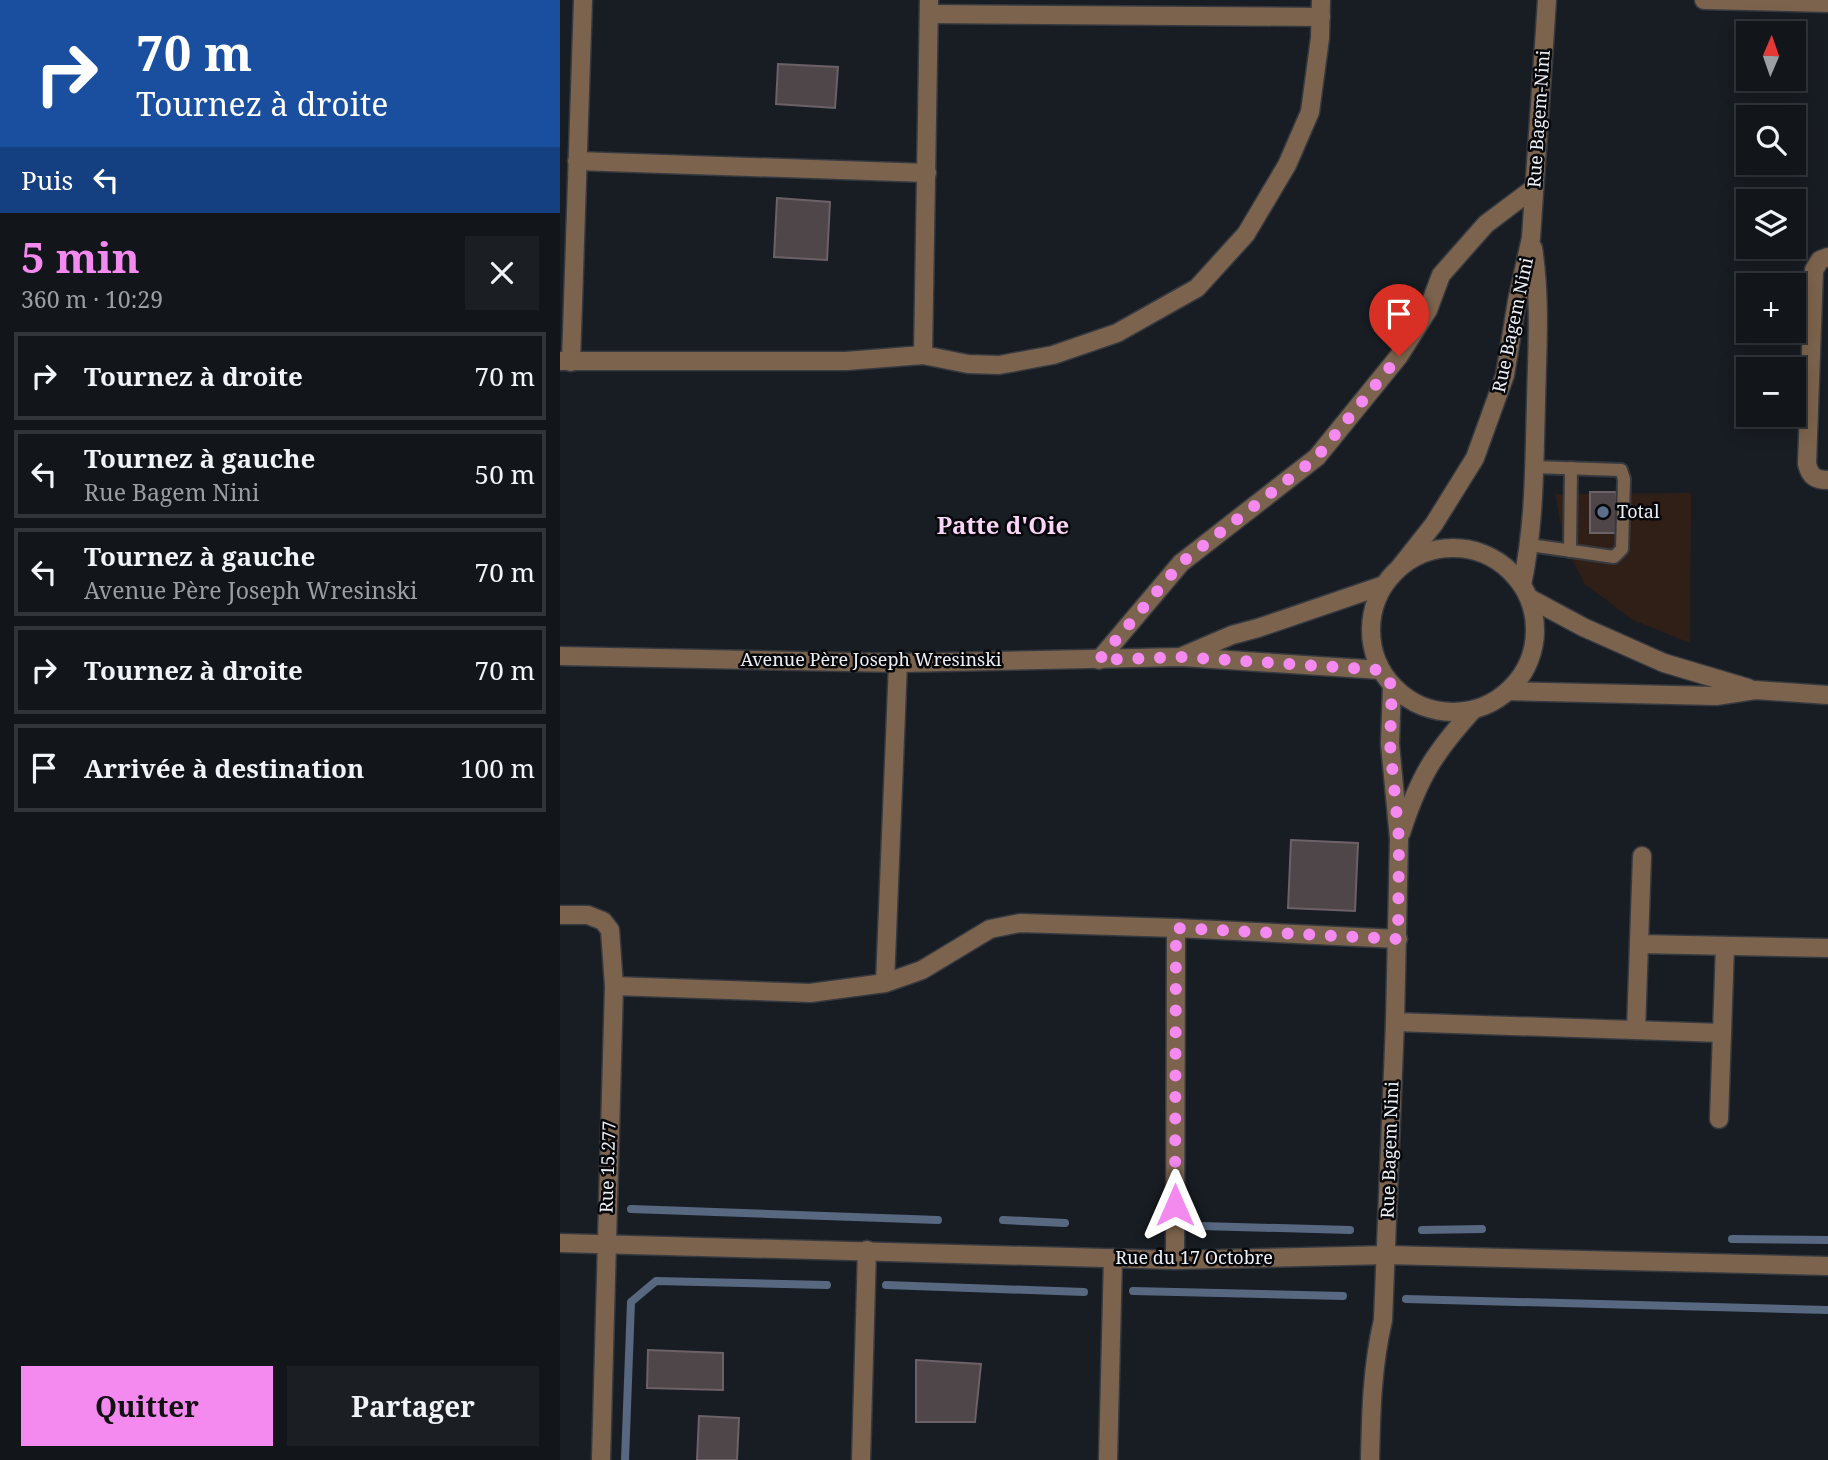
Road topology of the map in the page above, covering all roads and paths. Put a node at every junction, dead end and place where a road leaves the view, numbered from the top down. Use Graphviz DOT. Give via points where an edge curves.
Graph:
graph roads {
  1 [pos="583,0"];
  2 [pos="1547,0"];
  3 [pos="1704,0"];
  4 [pos="1828,3"];
  5 [pos="929,7"];
  6 [pos="1321,9"];
  7 [pos="577,161"];
  8 [pos="927,173"];
  9 [pos="1534,188"];
  10 [pos="1531,237"];
  11 [pos="1828,257"];
  12 [pos="923,355"];
  13 [pos="565,362"];
  14 [pos="1534,467"];
  15 [pos="1571,468"];
  16 [pos="1828,480"];
  17 [pos="1530,545"];
  18 [pos="1570,551"];
  19 [pos="1400,567"];
  20 [pos="1384,585"];
  21 [pos="1525,591"];
  22 [pos="560,656"];
  23 [pos="1182,657"];
  24 [pos="1099,660"];
  25 [pos="898,663"];
  26 [pos="1381,670"];
  27 [pos="1392,686"];
  28 [pos="1755,690"];
  29 [pos="1508,691"];
  30 [pos="1828,695"];
  31 [pos="1473,710"];
  32 [pos="1399,839"];
  33 [pos="1642,856"];
  34 [pos="560,915"];
  35 [pos="1176,928"];
  36 [pos="1398,939"];
  37 [pos="1639,944"];
  38 [pos="1725,946"];
  39 [pos="1828,948"];
  40 [pos="885,983"];
  41 [pos="614,986"];
  42 [pos="1395,1022"];
  43 [pos="1636,1030"];
  44 [pos="1722,1033"];
  45 [pos="1719,1119"];
  46 [pos="560,1242"];
  47 [pos="606,1244"];
  48 [pos="867,1250"];
  49 [pos="1387,1255"];
  50 [pos="1113,1258"];
  51 [pos="1175,1260"];
  52 [pos="1828,1265"];
  53 [pos="601,1460"];
  54 [pos="861,1460"];
  55 [pos="1108,1460"];
  56 [pos="1370,1460"];
  1 -- 7 [label="street"];
  2 -- 9 [label="street, Rue Bagem-Nini"];
  3 -- 4 [label="street"];
  5 -- 6 [label="street"];
  5 -- 8 [label="street"];
  6 -- 12 [label="street" via="1310,112 1287,165 1247,234 1197,288 1117,333 1053,355 999,365"];
  7 -- 8 [label="street"];
  7 -- 13 [label="street"];
  8 -- 12 [label="street"];
  9 -- 10 [label="street, Rue Bagem-Nini"];
  9 -- 24 [label="street" via="1486,224 1441,275 1428,310 1399,356 1317,457 1181,563"];
  10 -- 14 [label="street, Rue Bagem Nini" via="1539,287"];
  10 -- 19 [label="street, Rue Bagem Nini" via="1505,375 1489,423 1457,491"];
  11 -- 16 [label="street" via="1814,270 1807,464 1818,480"];
  12 -- 13 [label="street" via="846,361"];
  14 -- 15 [label="lane"];
  14 -- 17 [label="street, Rue Bagem Nini"];
  15 -- 18 [label="lane"];
  15 -- 18 [label="lane" via="1621,470 1624,479 1622,549 1615,557"];
  17 -- 18 [label="lane"];
  17 -- 21 [label="street, Rue Bagem Nini"];
  19 -- 20 [label="street"];
  19 -- 21 [label="street" via="1420,555 1465,549 1487,555 1506,568"];
  20 -- 23 [label="street, Avenue Père Joseph Wresinski" via="1232,635"];
  20 -- 26 [label="street" via="1372,612 1371,642"];
  21 -- 28 [label="street" via="1583,627 1664,663"];
  21 -- 29 [label="street" via="1535,622 1534,648 1524,672"];
  22 -- 25 [label="street, Avenue Père Joseph Wresinski"];
  23 -- 24 [label="street, Avenue Père Joseph Wresinski"];
  23 -- 26 [label="street, Avenue Père Joseph Wresinski"];
  24 -- 25 [label="street, Avenue Père Joseph Wresinski"];
  25 -- 40 [label="street"];
  26 -- 27 [label="street"];
  27 -- 31 [label="street" via="1429,709"];
  27 -- 32 [label="street, Rue Bagem Nini" via="1390,744"];
  28 -- 29 [label="street" via="1716,696"];
  28 -- 30 [label="street"];
  29 -- 31 [label="street"];
  31 -- 32 [label="street, Rue Bagem Nini" via="1428,766"];
  32 -- 36 [label="street, Rue Bagem Nini"];
  33 -- 37 [label="street"];
  34 -- 41 [label="street, Rue 15.277" via="588,915 610,930"];
  35 -- 36 [label="street"];
  35 -- 40 [label="street" via="1020,923 990,929 922,970"];
  35 -- 51 [label="street"];
  36 -- 42 [label="street, Rue Bagem Nini"];
  37 -- 38 [label="street"];
  37 -- 43 [label="street"];
  38 -- 39 [label="street"];
  38 -- 44 [label="street"];
  40 -- 41 [label="street" via="810,993"];
  41 -- 47 [label="street, Rue 15.277"];
  42 -- 43 [label="street"];
  42 -- 49 [label="street, Rue Bagem Nini"];
  43 -- 44 [label="street"];
  44 -- 45 [label="street"];
  46 -- 47 [label="street, Rue du 17 Octobre"];
  47 -- 48 [label="street, Rue du 17 Octobre"];
  47 -- 53 [label="street, Rue 15.277"];
  48 -- 50 [label="street, Rue du 17 Octobre"];
  48 -- 54 [label="street"];
  49 -- 51 [label="street, Rue du 17 Octobre"];
  49 -- 52 [label="street, Rue du 17 Octobre"];
  49 -- 56 [label="street, Rue Bagem Nini" via="1383,1320 1371,1386"];
  50 -- 51 [label="street, Rue du 17 Octobre"];
  50 -- 55 [label="street"];
}
